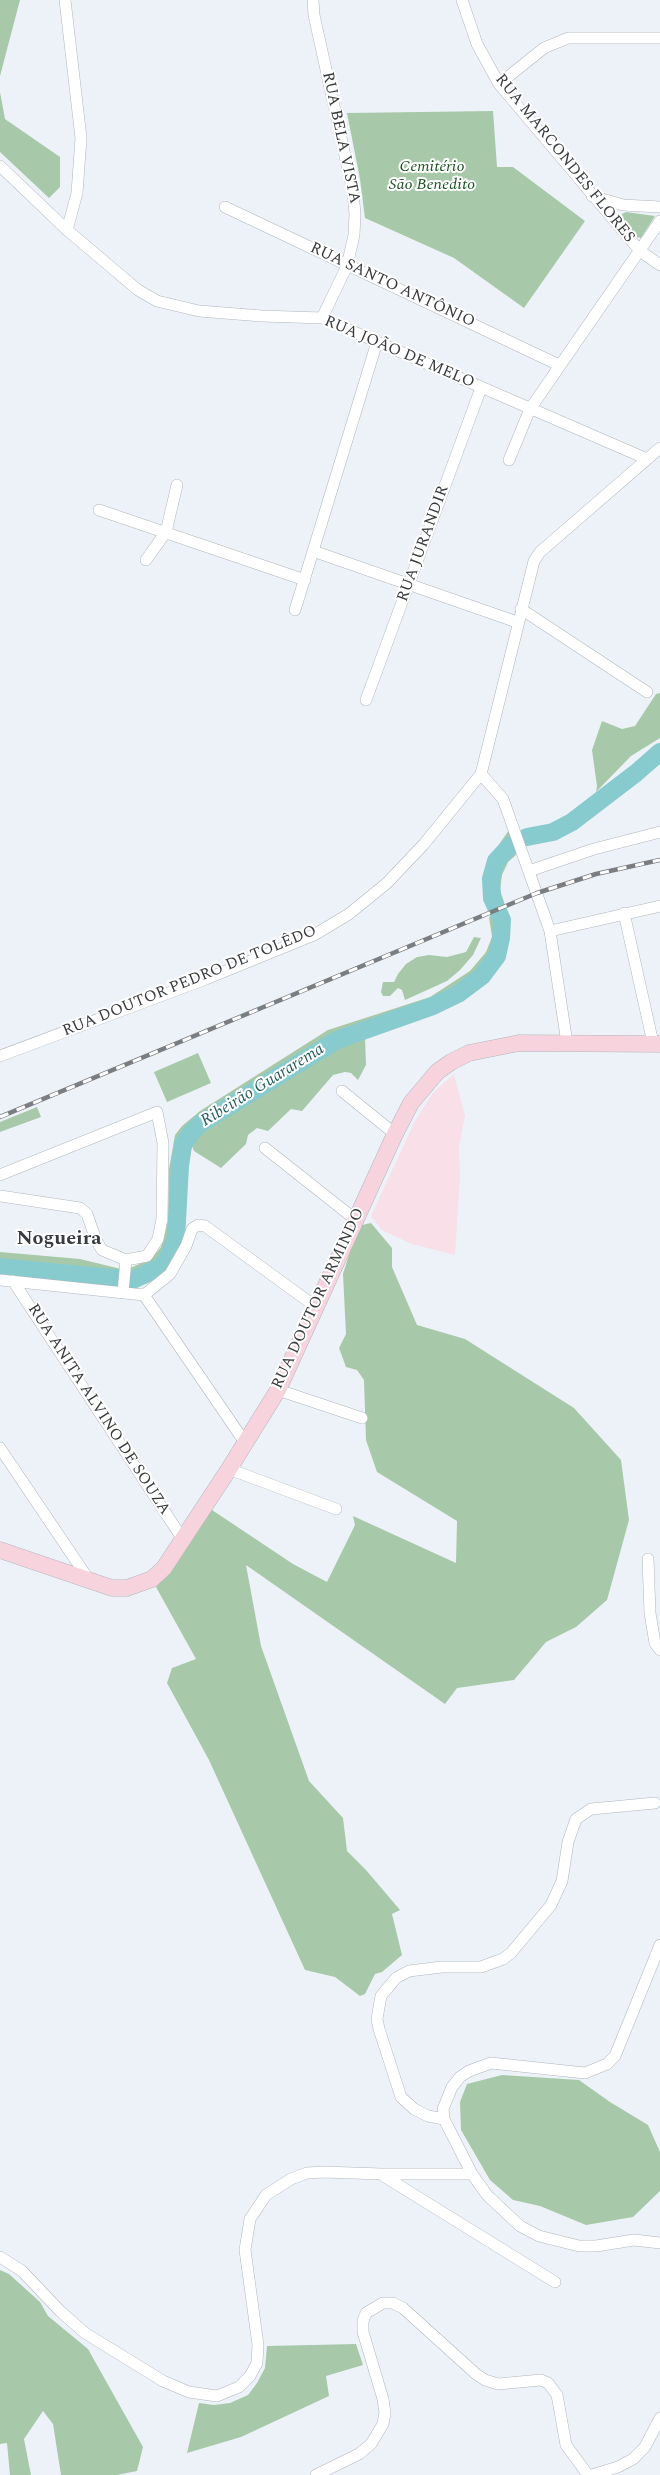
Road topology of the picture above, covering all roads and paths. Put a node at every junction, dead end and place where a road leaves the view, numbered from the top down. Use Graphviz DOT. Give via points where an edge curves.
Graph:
graph roads {
  1 [pos="65,0"];
  2 [pos="313,0"];
  3 [pos="462,0"];
  4 [pos="660,38"];
  5 [pos="499,84"];
  6 [pos="0,166"];
  7 [pos="592,196"];
  8 [pos="623,205"];
  9 [pos="225,207"];
  10 [pos="660,207"];
  11 [pos="614,220"];
  12 [pos="660,221"];
  13 [pos="67,230"];
  14 [pos="640,251"];
  15 [pos="660,265"];
  16 [pos="347,266"];
  17 [pos="322,318"];
  18 [pos="377,342"];
  19 [pos="559,365"];
  20 [pos="481,388"];
  21 [pos="530,409"];
  22 [pos="660,448"];
  23 [pos="647,459"];
  24 [pos="509,460"];
  25 [pos="177,486"];
  26 [pos="99,510"];
  27 [pos="166,532"];
  28 [pos="313,551"];
  29 [pos="146,560"];
  30 [pos="305,580"];
  31 [pos="410,584"];
  32 [pos="521,609"];
  33 [pos="295,610"];
  34 [pos="517,622"];
  35 [pos="647,692"];
  36 [pos="366,700"];
  37 [pos="481,774"];
  38 [pos="660,832"];
  39 [pos="529,871"];
  40 [pos="660,906"];
  41 [pos="624,913"];
  42 [pos="550,931"];
  43 [pos="567,1043"];
  44 [pos="656,1043"];
  45 [pos="0,1056"];
  46 [pos="342,1091"];
  47 [pos="395,1134"];
  48 [pos="265,1148"];
  49 [pos="0,1175"];
  50 [pos="0,1196"];
  51 [pos="356,1220"];
  52 [pos="125,1263"];
  53 [pos="0,1280"];
  54 [pos="13,1281"];
  55 [pos="123,1290"];
  56 [pos="144,1295"];
  57 [pos="316,1307"];
  58 [pos="278,1390"];
  59 [pos="362,1418"];
  60 [pos="246,1444"];
  61 [pos="0,1448"];
  62 [pos="229,1470"];
  63 [pos="336,1509"];
  64 [pos="182,1538"];
  65 [pos="0,1550"];
  66 [pos="648,1559"];
  67 [pos="90,1582"];
  68 [pos="660,1650"];
  69 [pos="655,1803"];
  70 [pos="660,1945"];
  71 [pos="443,2114"];
  72 [pos="382,2174"];
  73 [pos="472,2174"];
  74 [pos="660,2243"];
  75 [pos="0,2257"];
  76 [pos="554,2282"];
  77 [pos="660,2418"];
  78 [pos="316,2475"];
  79 [pos="588,2475"];
  80 [pos="592,2475"];
  1 -- 13 [label="street" via="81,138 77,193"];
  2 -- 16 [label="street, RUA BELA VISTA" via="353,192 354,235"];
  3 -- 5 [label="street, RUA MARCONDES FLORES" via="477,44"];
  4 -- 5 [label="street" via="568,38 544,48"];
  5 -- 7 [label="street, RUA MARCONDES FLORES"];
  6 -- 13 [label="street, RUA JOÃO DE MELO"];
  7 -- 8 [label="street"];
  7 -- 11 [label="street, RUA MARCONDES FLORES"];
  8 -- 10 [label="street"];
  8 -- 11 [label="street" via="616,210"];
  9 -- 16 [label="street, RUA SANTO ANTÔNIO"];
  11 -- 14 [label="street, RUA MARCONDES FLORES"];
  12 -- 14 [label="street"];
  13 -- 17 [label="street, RUA JOÃO DE MELO" via="138,290 157,301 199,311"];
  14 -- 15 [label="street, RUA MARCONDES FLORES"];
  14 -- 19 [label="street"];
  16 -- 17 [label="street, RUA BELA VISTA"];
  16 -- 19 [label="street, RUA SANTO ANTÔNIO"];
  17 -- 18 [label="street, RUA JOÃO DE MELO"];
  18 -- 20 [label="street, RUA JOÃO DE MELO"];
  18 -- 28 [label="street"];
  19 -- 21 [label="street"];
  20 -- 21 [label="street, RUA JOÃO DE MELO"];
  20 -- 31 [label="street, RUA JURANDIR"];
  21 -- 23 [label="street, RUA JOÃO DE MELO"];
  21 -- 24 [label="street"];
  22 -- 23 [label="street, RUA DOUTOR PEDRO DE TOLÊDO"];
  23 -- 32 [label="street, RUA DOUTOR PEDRO DE TOLÊDO" via="540,552 534,561"];
  25 -- 27 [label="street"];
  26 -- 27 [label="street"];
  27 -- 29 [label="street"];
  27 -- 30 [label="street"];
  28 -- 30 [label="street"];
  28 -- 31 [label="street"];
  30 -- 33 [label="street"];
  31 -- 34 [label="street"];
  31 -- 36 [label="street, RUA JURANDIR"];
  32 -- 34 [label="street, RUA DOUTOR PEDRO DE TOLÊDO"];
  32 -- 35 [label="street"];
  34 -- 37 [label="street, RUA DOUTOR PEDRO DE TOLÊDO"];
  37 -- 39 [label="street" via="503,799"];
  37 -- 45 [label="street, RUA DOUTOR PEDRO DE TOLÊDO" via="424,844 387,883 349,914 314,935"];
  38 -- 39 [label="street" via="594,849"];
  39 -- 42 [label="street"];
  40 -- 41 [label="street"];
  41 -- 42 [label="street"];
  41 -- 44 [label="street"];
  42 -- 43 [label="street"];
  43 -- 44 [label="street, RUA DOUTOR ARMINDO"];
  43 -- 47 [label="street, RUA DOUTOR ARMINDO" via="519,1043 496,1046 469,1053 451,1062 424,1086 411,1103"];
  46 -- 47 [label="street"];
  47 -- 51 [label="street, RUA DOUTOR ARMINDO"];
  48 -- 51 [label="street"];
  49 -- 52 [label="street" via="157,1112 163,1150 162,1219 158,1239 147,1256"];
  50 -- 52 [label="street" via="80,1208 87,1214 102,1250"];
  51 -- 57 [label="street, RUA DOUTOR ARMINDO"];
  52 -- 55 [label="street"];
  53 -- 54 [label="street"];
  54 -- 55 [label="street"];
  54 -- 64 [label="street, RUA ANITA ALVINO DE SOUZA"];
  55 -- 56 [label="street"];
  56 -- 57 [label="street" via="170,1274 186,1246 192,1229 198,1225 205,1226"];
  56 -- 60 [label="street"];
  57 -- 58 [label="street, RUA DOUTOR ARMINDO"];
  58 -- 59 [label="street"];
  58 -- 60 [label="street, RUA DOUTOR ARMINDO"];
  60 -- 62 [label="street, RUA DOUTOR ARMINDO"];
  61 -- 67 [label="street"];
  62 -- 63 [label="street"];
  62 -- 64 [label="street, RUA DOUTOR ARMINDO"];
  64 -- 67 [label="street, RUA DOUTOR ARMINDO" via="164,1568 152,1579 127,1588 112,1588"];
  65 -- 67 [label="street, RUA DOUTOR ARMINDO"];
  66 -- 68 [label="street" via="650,1614 655,1643"];
  69 -- 71 [label="street" via="591,1809 576,1819 568,1842 562,1882 551,1905 502,1959 481,1967 442,1967 409,1971 396,1978 381,1996 377,2018 379,2030 401,2097 414,2109"];
  70 -- 71 [label="street" via="615,2056 606,2064 585,2073 491,2063 460,2077 452,2087"];
  71 -- 73 [label="street"];
  72 -- 73 [label="street"];
  72 -- 75 [label="street" via="307,2173 277,2186 258,2206 250,2220 245,2250 258,2345 257,2363 250,2376 239,2387 217,2396 189,2392 163,2381 92,2337 60,2311 22,2271"];
  72 -- 76 [label="street"];
  73 -- 74 [label="street" via="487,2195 509,2218 539,2236 579,2246 634,2240"];
  77 -- 80 [label="street" via="644,2447 632,2459 618,2467"];
  78 -- 79 [label="street" via="359,2454 371,2444 383,2424 383,2399 363,2332 366,2313 383,2303 393,2303 403,2308 485,2380 498,2384 541,2380 548,2383 557,2395 566,2445"];
}
